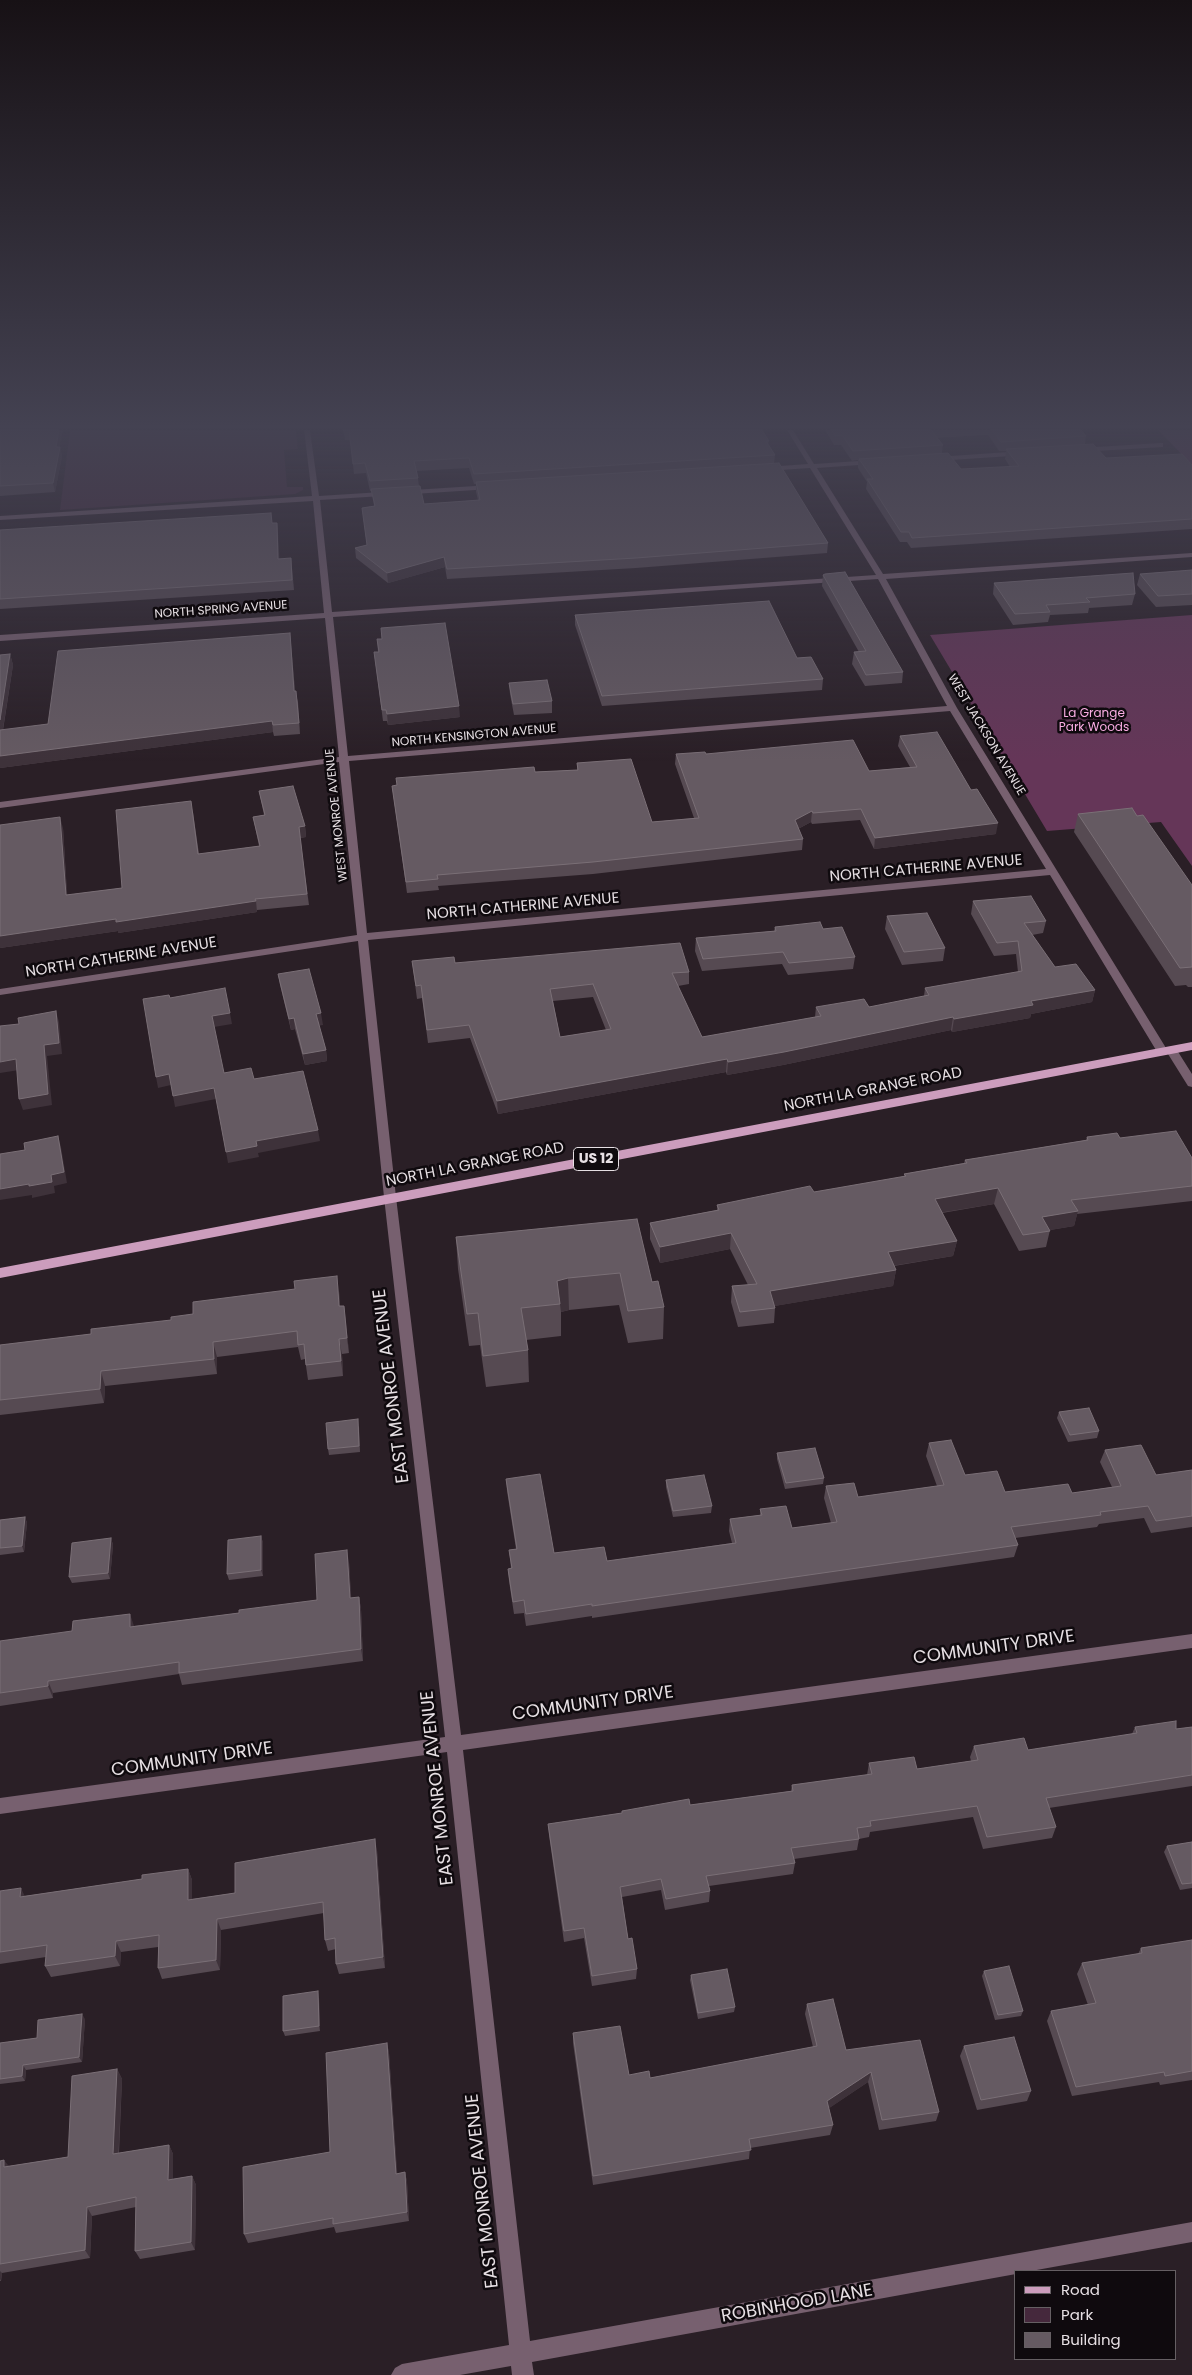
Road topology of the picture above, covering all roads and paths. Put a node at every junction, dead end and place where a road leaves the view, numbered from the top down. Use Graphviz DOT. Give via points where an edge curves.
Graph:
graph roads {
  1 [pos="320,541"];
  2 [pos="858,541"];
  3 [pos="1192,555"];
  4 [pos="880,577"];
  5 [pos="328,615"];
  6 [pos="0,638"];
  7 [pos="953,708"];
  8 [pos="344,759"];
  9 [pos="0,805"];
  10 [pos="1052,872"];
  11 [pos="364,937"];
  12 [pos="0,992"];
  13 [pos="1192,1046"];
  14 [pos="1167,1051"];
  15 [pos="1192,1083"];
  16 [pos="390,1197"];
  17 [pos="0,1273"];
  18 [pos="1192,1640"];
  19 [pos="454,1744"];
  20 [pos="0,1806"];
  21 [pos="1192,2232"];
  22 [pos="521,2353"];
  23 [pos="402,2375"];
  24 [pos="523,2375"];
  1 -- 5 [label="street, WEST MONROE AVENUE"];
  2 -- 4 [label="street, WEST JACKSON AVENUE"];
  3 -- 4 [label="street, NORTH SPRING AVENUE"];
  4 -- 5 [label="street, NORTH SPRING AVENUE"];
  4 -- 7 [label="street, WEST JACKSON AVENUE"];
  5 -- 6 [label="street, NORTH SPRING AVENUE"];
  5 -- 8 [label="street, WEST MONROE AVENUE"];
  7 -- 8 [label="street, NORTH KENSINGTON AVENUE"];
  7 -- 10 [label="street, WEST JACKSON AVENUE"];
  8 -- 9 [label="street, NORTH KENSINGTON AVENUE"];
  8 -- 11 [label="street, WEST MONROE AVENUE"];
  10 -- 11 [label="street, NORTH CATHERINE AVENUE"];
  10 -- 14 [label="street, WEST JACKSON AVENUE"];
  11 -- 12 [label="street, NORTH CATHERINE AVENUE"];
  11 -- 16 [label="street, WEST MONROE AVENUE"];
  13 -- 14 [label="main road, NORTH LA GRANGE ROAD / US 12"];
  14 -- 15 [label="street, WEST JACKSON AVENUE"];
  14 -- 16 [label="main road, NORTH LA GRANGE ROAD / US 12"];
  16 -- 17 [label="main road, NORTH LA GRANGE ROAD / US 12"];
  16 -- 19 [label="street, EAST MONROE AVENUE"];
  18 -- 19 [label="street, COMMUNITY DRIVE"];
  19 -- 20 [label="street, COMMUNITY DRIVE"];
  19 -- 22 [label="street, EAST MONROE AVENUE"];
  21 -- 22 [label="street, ROBINHOOD LANE"];
  22 -- 23 [label="street, ROBINHOOD LANE"];
  22 -- 24 [label="street, EAST MONROE AVENUE"];
}
